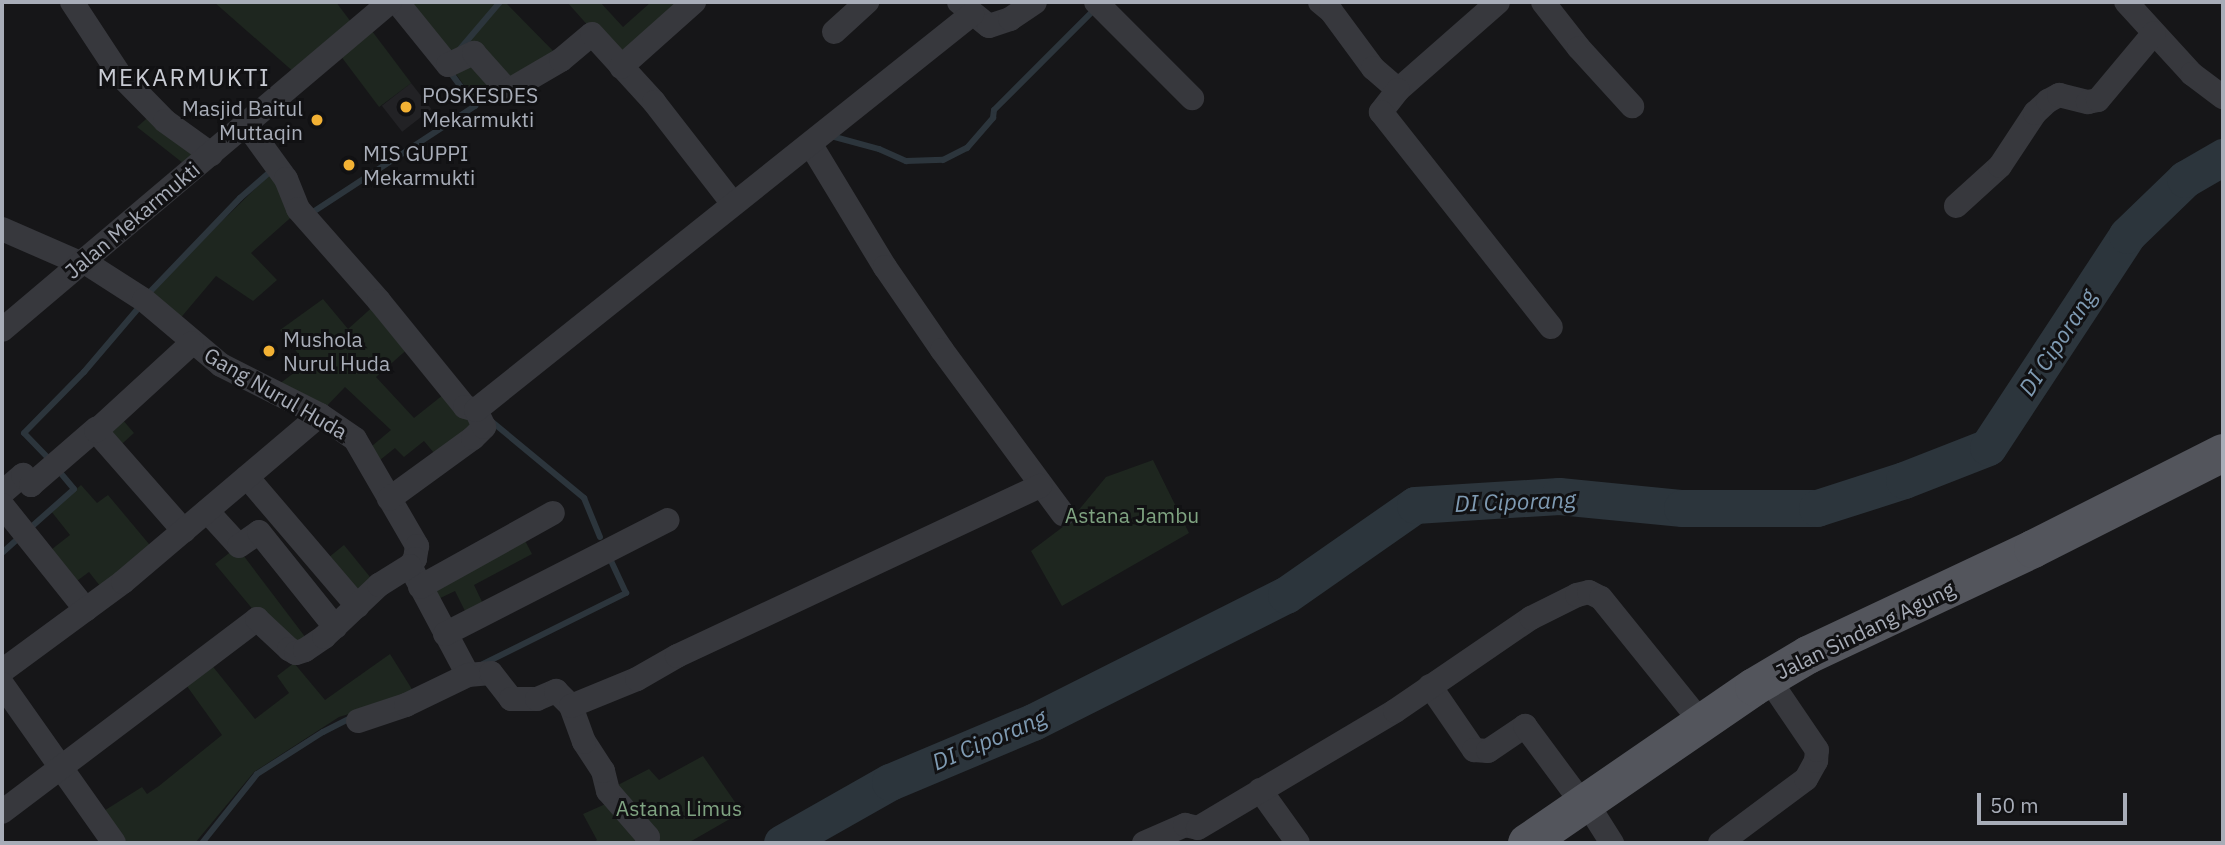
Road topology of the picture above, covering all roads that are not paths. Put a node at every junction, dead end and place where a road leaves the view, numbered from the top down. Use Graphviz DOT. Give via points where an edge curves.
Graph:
graph roads {
  1 [pos="72,2"];
  2 [pos="390,2"];
  3 [pos="397,2"];
  4 [pos="694,2"];
  5 [pos="867,2"];
  6 [pos="1035,2"];
  7 [pos="1096,2"];
  8 [pos="1320,2"];
  9 [pos="1498,2"];
  10 [pos="1543,2"];
  11 [pos="2126,2"];
  12 [pos="966,8"];
  13 [pos="834,32"];
  14 [pos="2154,33"];
  15 [pos="621,67"];
  16 [pos="1398,90"];
  17 [pos="2223,97"];
  18 [pos="1192,98"];
  19 [pos="1632,106"];
  20 [pos="246,124"];
  21 [pos="811,145"];
  22 [pos="211,154"];
  23 [pos="733,204"];
  24 [pos="1956,206"];
  25 [pos="2,229"];
  26 [pos="82,262"];
  27 [pos="1551,327"];
  28 [pos="2,330"];
  29 [pos="192,343"];
  30 [pos="476,410"];
  31 [pos="320,415"];
  32 [pos="97,428"];
  33 [pos="2223,453"];
  34 [pos="247,477"];
  35 [pos="1040,486"];
  36 [pos="2,493"];
  37 [pos="389,499"];
  38 [pos="2,505"];
  39 [pos="207,510"];
  40 [pos="553,513"];
  41 [pos="1063,514"];
  42 [pos="668,520"];
  43 [pos="184,531"];
  44 [pos="415,576"];
  45 [pos="357,606"];
  46 [pos="86,610"];
  47 [pos="335,626"];
  48 [pos="445,634"];
  49 [pos="2,671"];
  50 [pos="468,675"];
  51 [pos="1768,678"];
  52 [pos="2,684"];
  53 [pos="1430,686"];
  54 [pos="571,706"];
  55 [pos="358,721"];
  56 [pos="1702,723"];
  57 [pos="62,766"];
  58 [pos="1260,790"];
  59 [pos="1584,803"];
  60 [pos="2,812"];
  61 [pos="114,843"];
  62 [pos="646,843"];
  63 [pos="1144,843"];
  64 [pos="1298,843"];
  65 [pos="1527,843"];
  66 [pos="1612,843"];
  67 [pos="1720,843"];
  1 -- 22 [label="street" via="120,75 165,121"];
  2 -- 20 [label="street, Jalan Mekarmukti"];
  3 -- 15 [label="street" via="449,65 474,53 508,91 561,60 592,34"];
  4 -- 15 [label="street"];
  5 -- 13 [label="street"];
  6 -- 12 [label="street" via="989,26"];
  7 -- 18 [label="street"];
  8 -- 16 [label="street" via="1373,68"];
  9 -- 16 [label="street"];
  10 -- 19 [label="street"];
  11 -- 14 [label="street"];
  12 -- 21 [label="street"];
  14 -- 17 [label="street" via="2192,74"];
  14 -- 24 [label="street" via="2098,100 2059,95 2048,101 2000,166"];
  15 -- 23 [label="street"];
  16 -- 27 [label="street" via="1381,112"];
  20 -- 22 [label="street, Jalan Mekarmukti"];
  20 -- 30 [label="street" via="286,179 298,209 466,407"];
  21 -- 23 [label="street"];
  21 -- 35 [label="street" via="885,267"];
  22 -- 26 [label="street, Jalan Mekarmukti"];
  23 -- 30 [label="street"];
  25 -- 26 [label="street, Gang Nurul Huda"];
  26 -- 28 [label="street, Jalan Mekarmukti"];
  26 -- 29 [label="street, Gang Nurul Huda" via="144,300"];
  29 -- 31 [label="street, Gang Nurul Huda" via="221,365"];
  29 -- 32 [label="street"];
  30 -- 37 [label="street" via="484,427"];
  31 -- 34 [label="street"];
  31 -- 37 [label="street, Gang Nurul Huda" via="355,439"];
  32 -- 36 [label="street" via="30,485 23,475"];
  32 -- 43 [label="street" via="98,436"];
  33 -- 51 [label="main road, Jalan Sindang Agung"];
  34 -- 39 [label="street"];
  34 -- 45 [label="street"];
  35 -- 41 [label="street"];
  35 -- 54 [label="street" via="637,679"];
  37 -- 44 [label="street, Gang Nurul Huda" via="417,546"];
  38 -- 46 [label="street"];
  39 -- 43 [label="street"];
  39 -- 47 [label="street" via="239,546 259,532"];
  40 -- 44 [label="street"];
  42 -- 48 [label="street"];
  43 -- 46 [label="street"];
  44 -- 45 [label="street" via="379,585"];
  44 -- 48 [label="street, Gang Nurul Huda"];
  45 -- 47 [label="street"];
  46 -- 49 [label="street"];
  47 -- 57 [label="street" via="296,653 257,619"];
  48 -- 50 [label="street, Gang Nurul Huda"];
  50 -- 54 [label="street" via="491,673 512,699 556,691"];
  50 -- 55 [label="street" via="406,705"];
  51 -- 56 [label="main road, Jalan Sindang Agung"];
  51 -- 67 [label="street" via="1817,750 1816,761 1806,779"];
  52 -- 57 [label="street"];
  53 -- 56 [label="street" via="1531,618 1589,592 1601,598"];
  53 -- 58 [label="street"];
  53 -- 59 [label="street" via="1474,750 1488,751 1525,726"];
  54 -- 62 [label="street" via="608,791 648,837"];
  56 -- 59 [label="main road, Jalan Sindang Agung"];
  57 -- 60 [label="street"];
  57 -- 61 [label="street"];
  58 -- 63 [label="street" via="1198,828 1185,825"];
  58 -- 64 [label="street"];
  59 -- 65 [label="main road, Jalan Sindang Agung"];
  59 -- 66 [label="street"];
}
